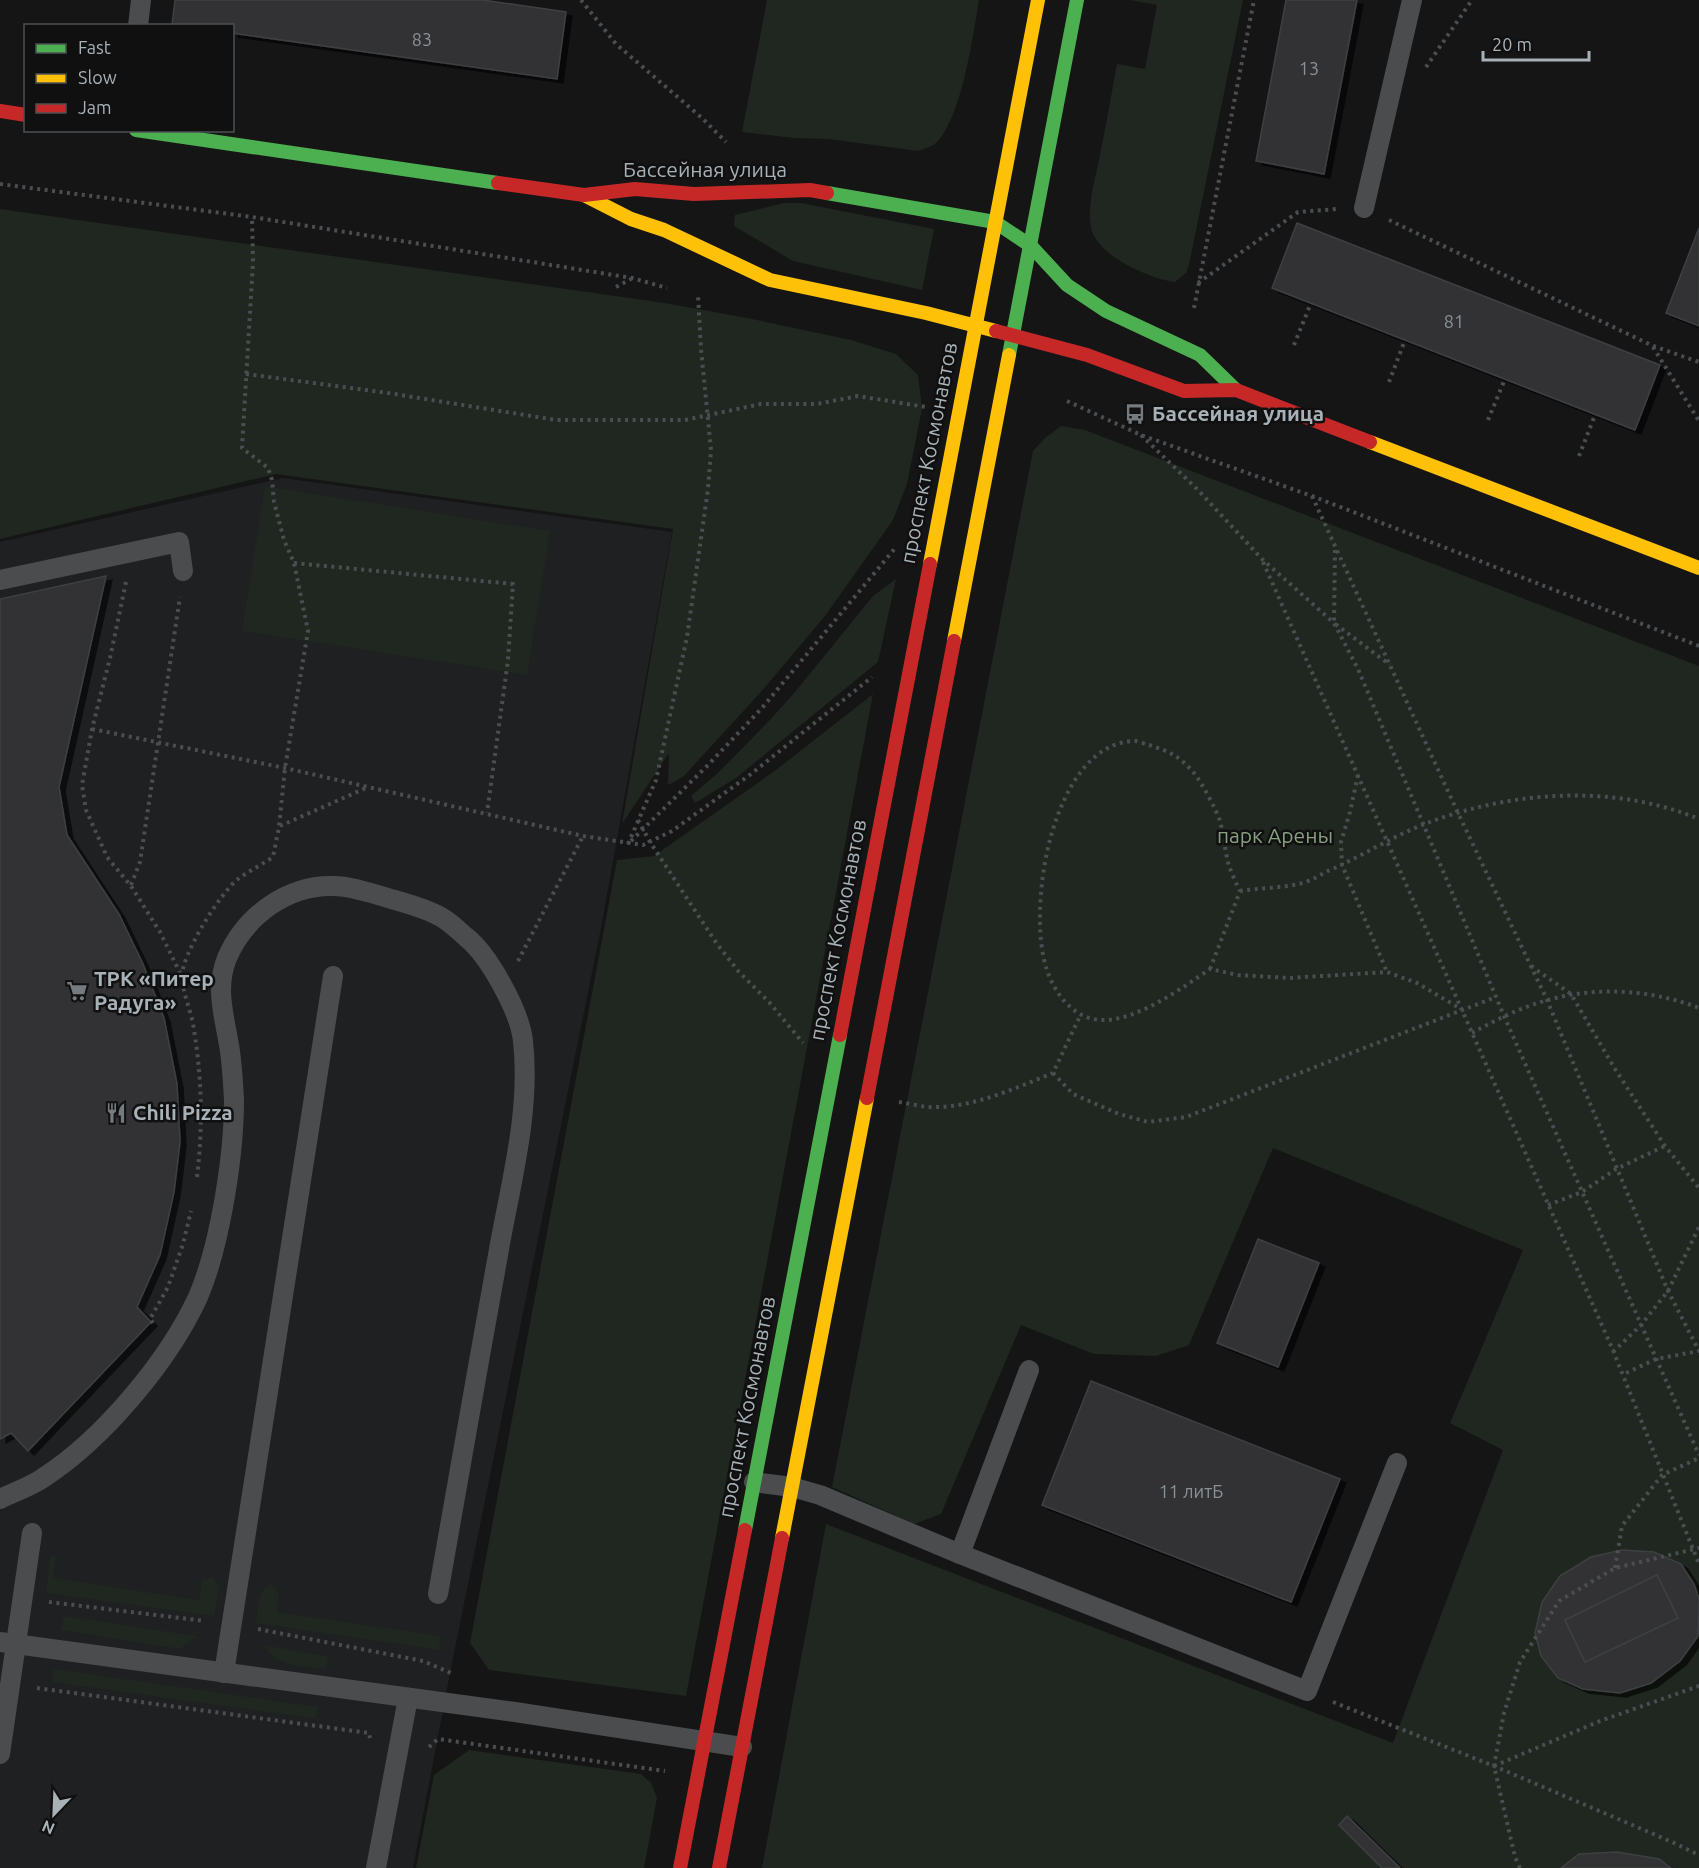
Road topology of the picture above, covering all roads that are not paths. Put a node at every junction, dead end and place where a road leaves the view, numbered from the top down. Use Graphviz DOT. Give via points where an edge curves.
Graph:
graph roads {
  1 [pos="141,0"];
  2 [pos="1038,0"];
  3 [pos="1077,0"];
  4 [pos="1412,0"];
  5 [pos="138,24"];
  6 [pos="0,111"];
  7 [pos="24,114"];
  8 [pos="150,132"];
  9 [pos="584,195"];
  10 [pos="1364,207"];
  11 [pos="995,222"];
  12 [pos="1031,246"];
  13 [pos="975,326"];
  14 [pos="1013,335"];
  15 [pos="1236,390"];
  16 [pos="1699,568"];
  17 [pos="183,571"];
  18 [pos="0,580"];
  19 [pos="333,976"];
  20 [pos="1029,1371"];
  21 [pos="1396,1463"];
  22 [pos="754,1482"];
  23 [pos="792,1487"];
  24 [pos="0,1499"];
  25 [pos="32,1533"];
  26 [pos="960,1554"];
  27 [pos="438,1594"];
  28 [pos="8,1643"];
  29 [pos="224,1673"];
  30 [pos="408,1698"];
  31 [pos="704,1742"];
  32 [pos="742,1748"];
  33 [pos="0,1754"];
  34 [pos="376,1868"];
  35 [pos="680,1868"];
  36 [pos="719,1868"];
  1 -- 5 [label="lane"];
  2 -- 11 [label="street, проспект Космонавтов"];
  3 -- 12 [label="street"];
  4 -- 10 [label="lane"];
  6 -- 7 [label="street"];
  8 -- 9 [label="street, Бассейная улица"];
  9 -- 11 [label="street, Бассейная улица" via="635,189 694,194 810,190"];
  9 -- 13 [label="street, Бассейная улица" via="770,280"];
  11 -- 12 [label="street, Бассейная улица"];
  11 -- 13 [label="street, проспект Космонавтов"];
  12 -- 14 [label="street"];
  12 -- 15 [label="street, Бассейная улица" via="1067,285 1106,311 1200,355"];
  13 -- 14 [label="street, Бассейная улица"];
  13 -- 22 [label="street, проспект Космонавтов"];
  14 -- 15 [label="street, Бассейная улица" via="1087,355 1184,391"];
  14 -- 23 [label="street"];
  15 -- 16 [label="street, Бассейная улица"];
  17 -- 18 [label="lane" via="179,543"];
  19 -- 29 [label="lane"];
  20 -- 26 [label="lane"];
  21 -- 26 [label="lane" via="1307,1691"];
  22 -- 23 [label="lane"];
  22 -- 31 [label="street, проспект Космонавтов"];
  23 -- 26 [label="lane"];
  23 -- 32 [label="street"];
  24 -- 27 [label="lane" via="40,1481 86,1447 149,1375 198,1296 225,1197 234,1101 229,1046 221,1013 221,983 226,960 240,935 264,908 296,891 333,886 372,893 442,917 476,945 502,985 523,1036 525,1092"];
  25 -- 28 [label="lane"];
  28 -- 29 [label="lane"];
  28 -- 33 [label="lane"];
  29 -- 30 [label="lane"];
  30 -- 31 [label="lane"];
  30 -- 34 [label="lane"];
  31 -- 32 [label="lane"];
  31 -- 35 [label="street, проспект Космонавтов"];
  32 -- 36 [label="street"];
}
